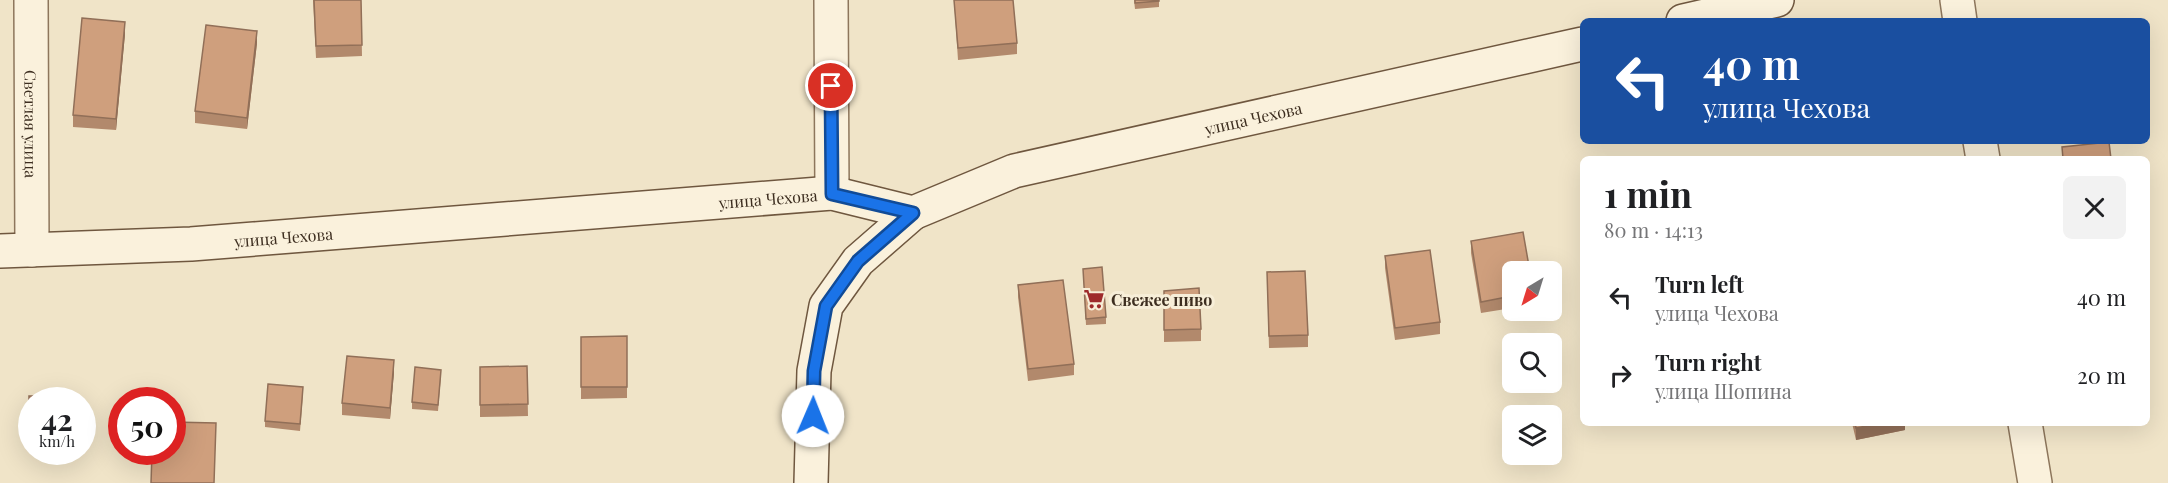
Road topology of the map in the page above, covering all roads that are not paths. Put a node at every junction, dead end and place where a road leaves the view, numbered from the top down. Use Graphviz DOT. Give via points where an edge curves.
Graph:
graph roads {
  1 [pos="31,0"];
  2 [pos="831,0"];
  3 [pos="1777,0"];
  4 [pos="1957,0"];
  5 [pos="1696,18"];
  6 [pos="1960,18"];
  7 [pos="1580,44"];
  8 [pos="832,194"];
  9 [pos="913,213"];
  10 [pos="16,250"];
  11 [pos="2026,426"];
  12 [pos="811,483"];
  13 [pos="2035,483"];
  1 -- 10 [label="street, Светлая улица"];
  2 -- 8 [label="street"];
  3 -- 5 [label="street"];
  4 -- 6 [label="street"];
  7 -- 9 [label="street, улица Чехова" via="1014,171"];
  8 -- 9 [label="street, улица Чехова"];
  8 -- 10 [label="street, улица Чехова" via="191,244"];
  9 -- 12 [label="street" via="858,261 826,306 814,371"];
  11 -- 13 [label="street"];
}
